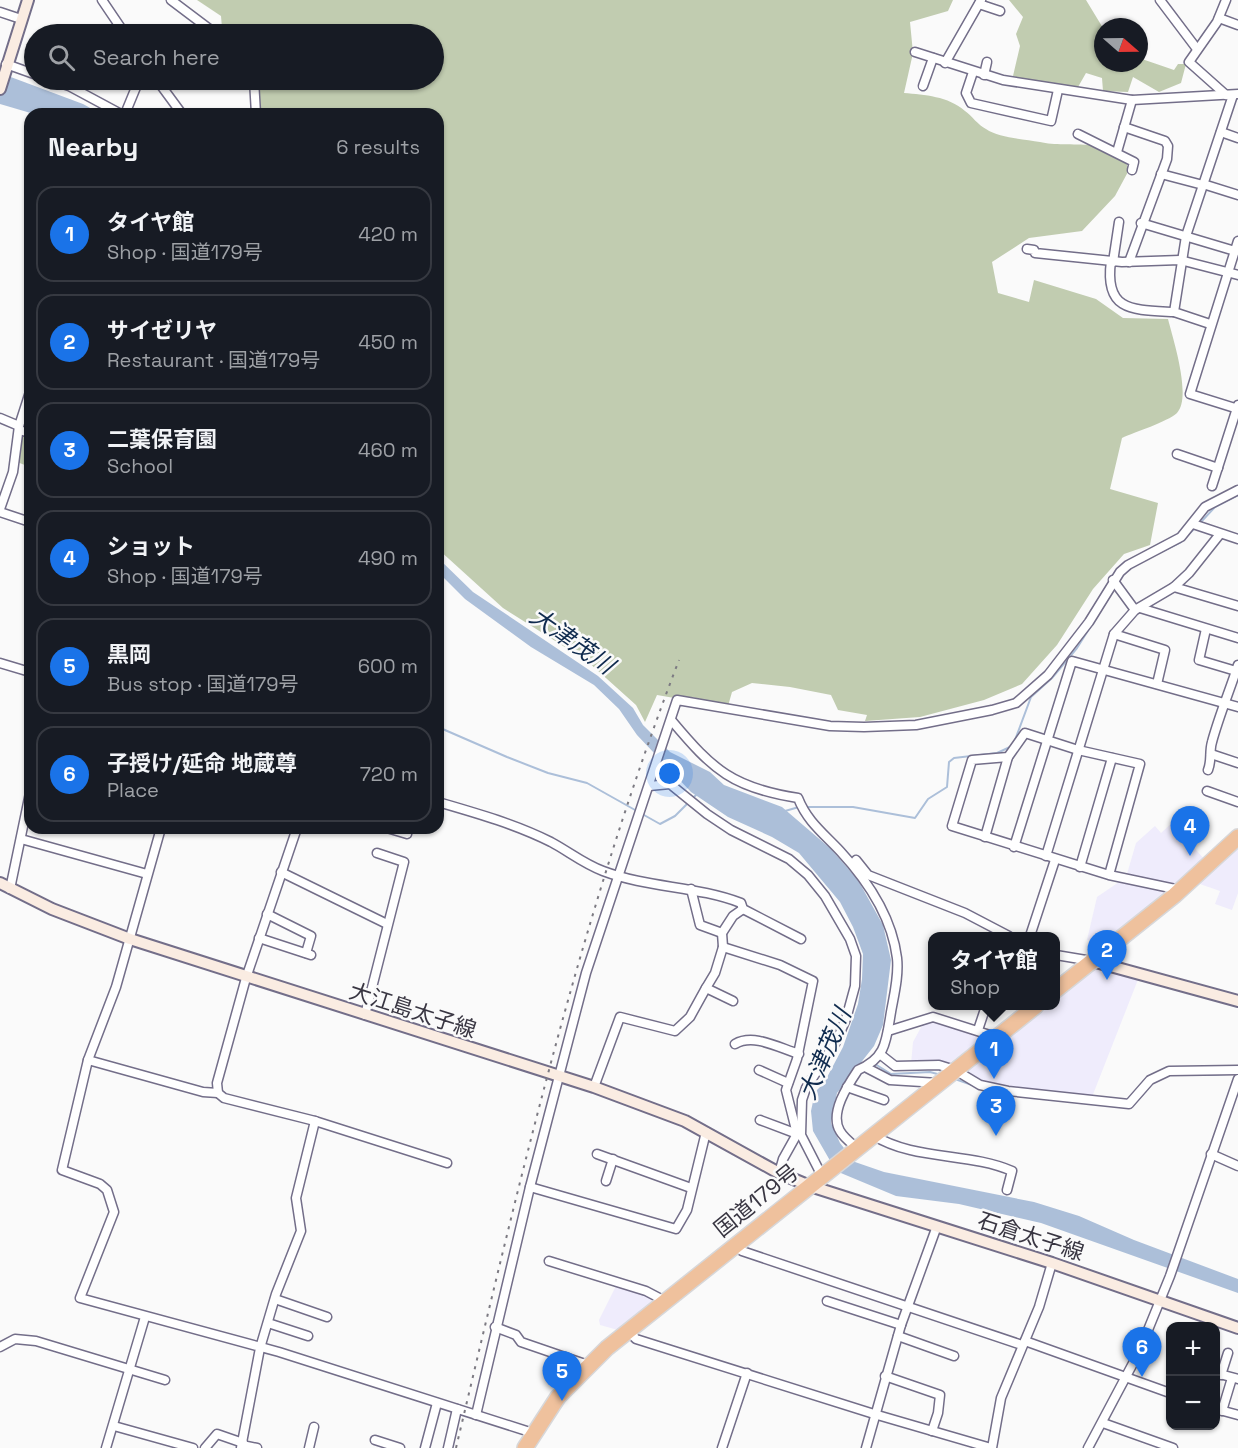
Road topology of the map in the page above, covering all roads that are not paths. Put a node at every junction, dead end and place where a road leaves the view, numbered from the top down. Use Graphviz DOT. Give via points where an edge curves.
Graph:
graph roads {
  1 [pos="28,0"];
  2 [pos="102,0"];
  3 [pos="171,0"];
  4 [pos="1160,0"];
  5 [pos="1226,0"];
  6 [pos="980,2"];
  7 [pos="1000,11"];
  8 [pos="0,12"];
  9 [pos="1219,18"];
  10 [pos="21,19"];
  11 [pos="118,24"];
  12 [pos="203,24"];
  13 [pos="1238,26"];
  14 [pos="1197,49"];
  15 [pos="915,52"];
  16 [pos="933,58"];
  17 [pos="987,62"];
  18 [pos="945,63"];
  19 [pos="6,64"];
  20 [pos="24,70"];
  21 [pos="973,72"];
  22 [pos="984,75"];
  23 [pos="923,86"];
  24 [pos="0,89"];
  25 [pos="77,90"];
  26 [pos="134,90"];
  27 [pos="164,90"];
  28 [pos="255,90"];
  29 [pos="1058,90"];
  30 [pos="1232,95"];
  31 [pos="1132,100"];
  32 [pos="111,108"];
  33 [pos="126,108"];
  34 [pos="178,108"];
  35 [pos="256,108"];
  36 [pos="1124,127"];
  37 [pos="1221,132"];
  38 [pos="1078,134"];
  39 [pos="1238,138"];
  40 [pos="1117,152"];
  41 [pos="1132,170"];
  42 [pos="1161,174"];
  43 [pos="1203,185"];
  44 [pos="1238,195"];
  45 [pos="1119,222"];
  46 [pos="1141,223"];
  47 [pos="1186,236"];
  48 [pos="1238,241"];
  49 [pos="1027,249"];
  50 [pos="1235,251"];
  51 [pos="1180,260"];
  52 [pos="1112,262"];
  53 [pos="1129,262"];
  54 [pos="1227,272"];
  55 [pos="1238,275"];
  56 [pos="1174,312"];
  57 [pos="1210,324"];
  58 [pos="1238,408"];
  59 [pos="24,412"];
  60 [pos="0,418"];
  61 [pos="19,428"];
  62 [pos="24,430"];
  63 [pos="1177,454"];
  64 [pos="1218,468"];
  65 [pos="1212,486"];
  66 [pos="1238,490"];
  67 [pos="0,510"];
  68 [pos="24,520"];
  69 [pos="1196,526"];
  70 [pos="1220,534"];
  71 [pos="1238,539"];
  72 [pos="1116,584"];
  73 [pos="1174,587"];
  74 [pos="1238,606"];
  75 [pos="1137,609"];
  76 [pos="1206,629"];
  77 [pos="1114,634"];
  78 [pos="1238,638"];
  79 [pos="1066,654"];
  80 [pos="1072,662"];
  81 [pos="0,663"];
  82 [pos="1104,668"];
  83 [pos="24,670"];
  84 [pos="1237,672"];
  85 [pos="1157,684"];
  86 [pos="1224,703"];
  87 [pos="1238,707"];
  88 [pos="672,721"];
  89 [pos="1048,741"];
  90 [pos="1078,750"];
  91 [pos="1211,754"];
  92 [pos="1008,757"];
  93 [pos="1112,758"];
  94 [pos="1238,763"];
  95 [pos="1208,770"];
  96 [pos="649,786"];
  97 [pos="1207,791"];
  98 [pos="1238,802"];
  99 [pos="444,804"];
  100 [pos="811,820"];
  101 [pos="24,827"];
  102 [pos="159,834"];
  103 [pos="295,834"];
  104 [pos="985,837"];
  105 [pos="1238,837"];
  106 [pos="21,839"];
  107 [pos="1014,847"];
  108 [pos="376,853"];
  109 [pos="1046,856"];
  110 [pos="1055,860"];
  111 [pos="1080,867"];
  112 [pos="281,872"];
  113 [pos="147,874"];
  114 [pos="1109,875"];
  115 [pos="618,876"];
  116 [pos="0,883"];
  117 [pos="10,889"];
  118 [pos="691,889"];
  119 [pos="1180,891"];
  120 [pos="743,909"];
  121 [pos="267,914"];
  122 [pos="387,924"];
  123 [pos="1001,932"];
  124 [pos="1031,932"];
  125 [pos="722,933"];
  126 [pos="259,938"];
  127 [pos="130,939"];
  128 [pos="801,939"];
  129 [pos="723,947"];
  130 [pos="1060,956"];
  131 [pos="1092,961"];
  132 [pos="246,978"];
  133 [pos="1060,987"];
  134 [pos="706,988"];
  135 [pos="733,1001"];
  136 [pos="1238,1001"];
  137 [pos="984,1010"];
  138 [pos="1030,1010"];
  139 [pos="365,1015"];
  140 [pos="978,1030"];
  141 [pos="888,1031"];
  142 [pos="996,1037"];
  143 [pos="735,1044"];
  144 [pos="799,1054"];
  145 [pos="881,1055"];
  146 [pos="88,1060"];
  147 [pos="867,1068"];
  148 [pos="1236,1069"];
  149 [pos="759,1070"];
  150 [pos="955,1070"];
  151 [pos="558,1076"];
  152 [pos="1238,1079"];
  153 [pos="788,1083"];
  154 [pos="940,1083"];
  155 [pos="594,1087"];
  156 [pos="848,1087"];
  157 [pos="218,1093"];
  158 [pos="884,1100"];
  159 [pos="760,1120"];
  160 [pos="315,1121"];
  161 [pos="706,1132"];
  162 [pos="799,1135"];
  163 [pos="872,1135"];
  164 [pos="855,1149"];
  165 [pos="597,1154"];
  166 [pos="1211,1154"];
  167 [pos="613,1159"];
  168 [pos="447,1162"];
  169 [pos="1238,1166"];
  170 [pos="779,1173"];
  171 [pos="824,1174"];
  172 [pos="606,1181"];
  173 [pos="810,1186"];
  174 [pos="530,1187"];
  175 [pos="692,1188"];
  176 [pos="1007,1190"];
  177 [pos="938,1226"];
  178 [pos="735,1245"];
  179 [pos="549,1261"];
  180 [pos="1052,1263"];
  181 [pos="275,1299"];
  182 [pos="665,1301"];
  183 [pos="827,1301"];
  184 [pos="1160,1301"];
  185 [pos="908,1306"];
  186 [pos="145,1317"];
  187 [pos="327,1317"];
  188 [pos="268,1323"];
  189 [pos="901,1326"];
  190 [pos="495,1327"];
  191 [pos="1238,1328"];
  192 [pos="628,1331"];
  193 [pos="309,1336"];
  194 [pos="898,1336"];
  195 [pos="1024,1343"];
  196 [pos="0,1347"];
  197 [pos="260,1348"];
  198 [pos="1228,1353"];
  199 [pos="954,1356"];
  200 [pos="588,1365"];
  201 [pos="130,1370"];
  202 [pos="1220,1370"];
  203 [pos="747,1373"];
  204 [pos="1220,1375"];
  205 [pos="885,1376"];
  206 [pos="1126,1378"];
  207 [pos="1235,1379"];
  208 [pos="165,1380"];
  209 [pos="1166,1392"];
  210 [pos="437,1403"];
  211 [pos="1220,1406"];
  212 [pos="457,1409"];
  213 [pos="1220,1410"];
  214 [pos="874,1414"];
  215 [pos="476,1415"];
  216 [pos="1238,1415"];
  217 [pos="1103,1423"];
  218 [pos="114,1426"];
  219 [pos="314,1427"];
  220 [pos="932,1431"];
  221 [pos="533,1433"];
  222 [pos="375,1440"];
  223 [pos="242,1445"];
  224 [pos="105,1448"];
  225 [pos="193,1448"];
  226 [pos="205,1448"];
  227 [pos="256,1448"];
  228 [pos="309,1448"];
  229 [pos="400,1448"];
  230 [pos="424,1448"];
  231 [pos="448,1448"];
  232 [pos="525,1448"];
  233 [pos="722,1448"];
  234 [pos="866,1448"];
  235 [pos="991,1448"];
  236 [pos="1088,1448"];
  237 [pos="1173,1448"];
  1 -- 10 [label="main road"];
  2 -- 11 [label="street"];
  3 -- 12 [label="street"];
  4 -- 14 [label="street"];
  5 -- 9 [label="street"];
  6 -- 7 [label="street"];
  6 -- 18 [label="street"];
  8 -- 10 [label="street"];
  9 -- 13 [label="street"];
  9 -- 14 [label="street"];
  10 -- 19 [label="main road"];
  14 -- 30 [label="street" via="1189,62"];
  15 -- 16 [label="street"];
  16 -- 18 [label="street"];
  16 -- 23 [label="street"];
  17 -- 22 [label="street"];
  18 -- 21 [label="street"];
  19 -- 20 [label="street"];
  19 -- 24 [label="main road"];
  21 -- 22 [label="street"];
  21 -- 29 [label="street" via="966,93 971,103 1051,121"];
  22 -- 29 [label="street"];
  25 -- 32 [label="street"];
  26 -- 33 [label="street"];
  27 -- 34 [label="street"];
  28 -- 35 [label="street"];
  29 -- 31 [label="street"];
  30 -- 31 [label="street"];
  30 -- 37 [label="street"];
  31 -- 36 [label="street"];
  36 -- 40 [label="street"];
  36 -- 42 [label="street" via="1165,141 1167,159"];
  37 -- 39 [label="street"];
  37 -- 43 [label="street"];
  38 -- 40 [label="street"];
  40 -- 41 [label="street" via="1134,162"];
  42 -- 43 [label="street"];
  42 -- 46 [label="street"];
  43 -- 44 [label="street"];
  43 -- 47 [label="street"];
  45 -- 52 [label="street"];
  46 -- 47 [label="street"];
  46 -- 53 [label="street"];
  47 -- 50 [label="street"];
  47 -- 51 [label="street"];
  48 -- 50 [label="street"];
  49 -- 52 [label="street"];
  50 -- 54 [label="street"];
  51 -- 53 [label="street"];
  51 -- 54 [label="street"];
  51 -- 56 [label="street"];
  52 -- 53 [label="street"];
  52 -- 56 [label="street" via="1110,293 1127,307"];
  54 -- 55 [label="street"];
  54 -- 57 [label="street"];
  56 -- 57 [label="street"];
  57 -- 58 [label="street" via="1190,394"];
  58 -- 64 [label="street"];
  59 -- 61 [label="street"];
  60 -- 61 [label="street"];
  61 -- 62 [label="street"];
  61 -- 67 [label="street" via="13,472"];
  63 -- 64 [label="street"];
  64 -- 65 [label="street"];
  66 -- 69 [label="street" via="1205,507"];
  67 -- 68 [label="street"];
  69 -- 70 [label="street"];
  69 -- 72 [label="street" via="1128,565"];
  70 -- 71 [label="street"];
  70 -- 73 [label="street"];
  72 -- 75 [label="street"];
  72 -- 79 [label="street"];
  73 -- 74 [label="street"];
  73 -- 75 [label="street"];
  75 -- 76 [label="street"];
  75 -- 77 [label="street"];
  76 -- 78 [label="street"];
  76 -- 84 [label="street" via="1199,660"];
  77 -- 82 [label="street"];
  77 -- 85 [label="street" via="1165,650"];
  79 -- 80 [label="street"];
  79 -- 88 [label="street" via="1016,703 962,718 907,725 830,726 678,700"];
  80 -- 82 [label="street"];
  80 -- 89 [label="street"];
  81 -- 83 [label="street"];
  82 -- 85 [label="street"];
  82 -- 90 [label="street"];
  84 -- 86 [label="street"];
  85 -- 86 [label="street"];
  86 -- 87 [label="street"];
  86 -- 91 [label="street"];
  88 -- 96 [label="street"];
  88 -- 100 [label="street" via="709,761 737,783 798,798"];
  89 -- 90 [label="street"];
  89 -- 92 [label="street" via="1025,733"];
  89 -- 107 [label="street"];
  90 -- 93 [label="street"];
  90 -- 109 [label="street"];
  91 -- 94 [label="street"];
  91 -- 95 [label="street"];
  92 -- 104 [label="street"];
  92 -- 104 [label="street" via="972,760 952,826"];
  93 -- 111 [label="street"];
  93 -- 114 [label="street" via="1140,764"];
  96 -- 115 [label="street"];
  96 -- 162 [label="street" via="670,784 731,830 789,859 825,896 849,939 856,956 855,986 836,1042 806,1088"];
  97 -- 98 [label="street"];
  99 -- 115 [label="street" via="550,841 601,871"];
  100 -- 123 [label="street" via="825,829 868,874"];
  100 -- 141 [label="street" via="854,866 892,934 897,977"];
  101 -- 106 [label="street"];
  102 -- 113 [label="street"];
  103 -- 112 [label="street"];
  104 -- 107 [label="street"];
  105 -- 119 [label="highway"];
  106 -- 113 [label="street"];
  106 -- 117 [label="street"];
  107 -- 109 [label="street"];
  108 -- 122 [label="street" via="404,862"];
  109 -- 110 [label="street"];
  110 -- 111 [label="street"];
  110 -- 124 [label="street"];
  111 -- 114 [label="street"];
  112 -- 121 [label="street"];
  112 -- 122 [label="street"];
  113 -- 127 [label="street"];
  114 -- 119 [label="street"];
  115 -- 118 [label="street"];
  115 -- 151 [label="street"];
  116 -- 117 [label="main road, 大江島太子線"];
  117 -- 127 [label="main road, 大江島太子線"];
  118 -- 120 [label="street" via="741,903"];
  118 -- 125 [label="street" via="700,925"];
  119 -- 131 [label="highway"];
  120 -- 125 [label="street"];
  120 -- 128 [label="street"];
  121 -- 126 [label="street"];
  121 -- 126 [label="street" via="311,936 309,954"];
  122 -- 139 [label="street"];
  125 -- 129 [label="street"];
  126 -- 132 [label="street"];
  127 -- 132 [label="main road, 大江島太子線"];
  127 -- 146 [label="street"];
  129 -- 134 [label="street"];
  129 -- 144 [label="street" via="780,965 813,981"];
  130 -- 131 [label="street"];
  131 -- 133 [label="highway"];
  131 -- 136 [label="main road"];
  132 -- 139 [label="main road, 大江島太子線"];
  132 -- 157 [label="street" via="217,1083"];
  134 -- 135 [label="street"];
  134 -- 155 [label="street" via="690,1017 675,1031 620,1017"];
  137 -- 140 [label="street"];
  138 -- 142 [label="highway, 国道179号"];
  139 -- 151 [label="main road, 大江島太子線"];
  140 -- 141 [label="street" via="933,1017"];
  140 -- 142 [label="street"];
  141 -- 145 [label="street"];
  142 -- 150 [label="highway, 国道179号"];
  143 -- 144 [label="street" via="756,1039"];
  144 -- 153 [label="street"];
  145 -- 147 [label="street"];
  145 -- 150 [label="street" via="895,1066 939,1065"];
  146 -- 157 [label="street"];
  146 -- 186 [label="street" via="62,1170 100,1184 107,1190 114,1212 80,1298"];
  147 -- 154 [label="street" via="890,1080"];
  147 -- 156 [label="street" via="858,1070"];
  148 -- 150 [label="street" via="1159,1073 1128,1104 1008,1091 980,1085"];
  149 -- 153 [label="street"];
  150 -- 154 [label="highway, 国道179号"];
  151 -- 155 [label="main road, 大江島太子線"];
  151 -- 174 [label="street"];
  152 -- 166 [label="street"];
  153 -- 162 [label="street" via="786,1099"];
  154 -- 163 [label="highway, 国道179号"];
  155 -- 161 [label="main road, 大江島太子線"];
  156 -- 158 [label="street"];
  156 -- 164 [label="street" via="839,1106 838,1126"];
  157 -- 160 [label="street" via="224,1098"];
  159 -- 162 [label="street"];
  160 -- 168 [label="street"];
  160 -- 181 [label="street" via="296,1198 301,1231"];
  161 -- 170 [label="main road, 大江島太子線"];
  161 -- 175 [label="street"];
  162 -- 170 [label="street" via="787,1151"];
  162 -- 171 [label="street"];
  163 -- 164 [label="highway, 国道179号"];
  163 -- 176 [label="street" via="908,1149 992,1162 1012,1171"];
  164 -- 171 [label="highway, 国道179号"];
  165 -- 167 [label="street"];
  166 -- 169 [label="street"];
  166 -- 184 [label="street"];
  167 -- 172 [label="street"];
  167 -- 175 [label="street"];
  170 -- 173 [label="main road, 大江島太子線"];
  171 -- 173 [label="highway, 国道179号"];
  173 -- 177 [label="main road, 石倉太子線"];
  173 -- 178 [label="highway, 国道179号"];
  174 -- 175 [label="street" via="676,1229 687,1210"];
  174 -- 190 [label="street"];
  177 -- 180 [label="main road, 石倉太子線"];
  177 -- 185 [label="street"];
  178 -- 182 [label="highway, 国道179号"];
  178 -- 185 [label="street" via="742,1251"];
  179 -- 182 [label="street"];
  180 -- 184 [label="main road, 石倉太子線"];
  180 -- 195 [label="street"];
  181 -- 187 [label="street"];
  181 -- 188 [label="street"];
  182 -- 192 [label="highway, 国道179号"];
  183 -- 189 [label="street"];
  184 -- 191 [label="main road, 石倉太子線"];
  184 -- 206 [label="street"];
  185 -- 189 [label="street"];
  185 -- 195 [label="street"];
  186 -- 197 [label="street"];
  186 -- 201 [label="street"];
  188 -- 193 [label="street"];
  188 -- 197 [label="street"];
  189 -- 194 [label="street"];
  190 -- 200 [label="street" via="516,1335 522,1342"];
  190 -- 215 [label="street"];
  192 -- 200 [label="highway, 国道179号"];
  192 -- 203 [label="street" via="636,1339"];
  194 -- 199 [label="street"];
  194 -- 205 [label="street"];
  195 -- 206 [label="street"];
  195 -- 235 [label="street" via="1001,1398"];
  196 -- 201 [label="street" via="15,1339 26,1339"];
  197 -- 210 [label="street"];
  197 -- 223 [label="street"];
  198 -- 202 [label="street"];
  200 -- 221 [label="highway, 国道179号"];
  201 -- 208 [label="street"];
  201 -- 218 [label="street" via="114,1413"];
  203 -- 214 [label="street"];
  203 -- 233 [label="street"];
  204 -- 207 [label="street"];
  205 -- 214 [label="street"];
  205 -- 220 [label="street" via="940,1395"];
  206 -- 209 [label="street"];
  206 -- 217 [label="street"];
  207 -- 211 [label="street"];
  210 -- 212 [label="street"];
  210 -- 230 [label="street"];
  212 -- 215 [label="street"];
  212 -- 231 [label="street"];
  213 -- 216 [label="street"];
  214 -- 220 [label="street"];
  214 -- 234 [label="street"];
  215 -- 221 [label="street"];
  217 -- 236 [label="street"];
  217 -- 237 [label="street"];
  218 -- 224 [label="street"];
  218 -- 225 [label="street"];
  219 -- 228 [label="street"];
  220 -- 235 [label="street"];
  221 -- 232 [label="highway, 国道179号"];
  222 -- 229 [label="street"];
  223 -- 226 [label="street" via="217,1434"];
  223 -- 227 [label="street"];
}
